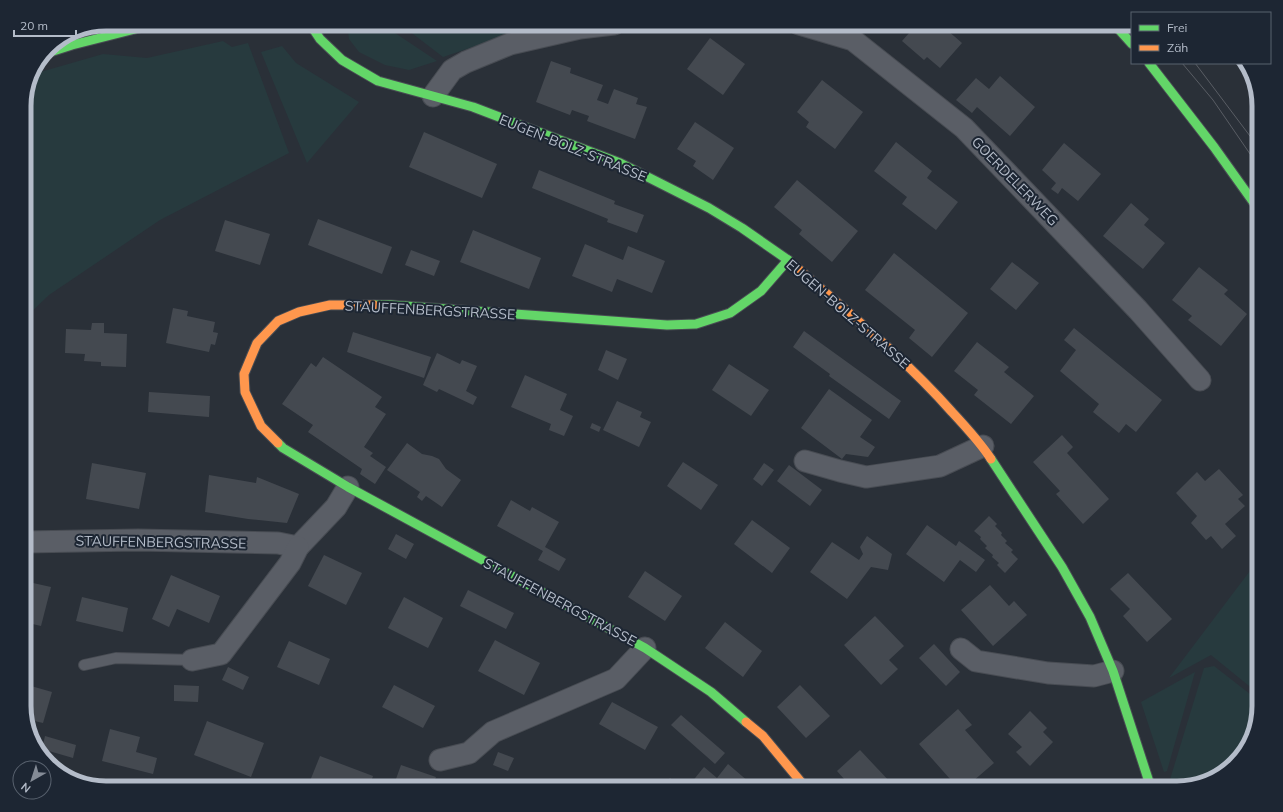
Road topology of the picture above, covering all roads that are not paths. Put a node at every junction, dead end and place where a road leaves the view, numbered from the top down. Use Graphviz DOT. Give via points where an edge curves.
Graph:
graph roads {
  1 [pos="126,31"];
  2 [pos="315,31"];
  3 [pos="567,31"];
  4 [pos="823,31"];
  5 [pos="1120,31"];
  6 [pos="1131,43"];
  7 [pos="58,49"];
  8 [pos="1150,64"];
  9 [pos="433,96"];
  10 [pos="1252,200"];
  11 [pos="788,260"];
  12 [pos="1200,380"];
  13 [pos="983,446"];
  14 [pos="805,461"];
  15 [pos="348,487"];
  16 [pos="31,542"];
  17 [pos="298,547"];
  18 [pos="645,648"];
  19 [pos="960,649"];
  20 [pos="192,660"];
  21 [pos="84,665"];
  22 [pos="1113,671"];
  23 [pos="440,760"];
  24 [pos="800,781"];
  25 [pos="1149,781"];
  1 -- 7 [label="street"];
  2 -- 9 [label="street, EUGEN-BOLZ-STRASSE" via="342,60 378,81"];
  3 -- 9 [label="street" via="510,44 466,62 452,70"];
  4 -- 12 [label="street, GOERDELERWEG" via="853,40 964,128 1138,310"];
  5 -- 6 [label="street"];
  8 -- 10 [label="street"];
  9 -- 11 [label="street, EUGEN-BOLZ-STRASSE" via="473,108 620,163 709,208"];
  11 -- 13 [label="street, EUGEN-BOLZ-STRASSE" via="884,343 932,389"];
  11 -- 15 [label="street, STAUFFENBERGSTRASSE" via="761,291 730,313 696,324 668,325 391,305 330,305 299,312 278,321 257,343 244,374 245,392 260,426 283,448"];
  13 -- 14 [label="street" via="940,466 866,477"];
  13 -- 22 [label="street, EUGEN-BOLZ-STRASSE" via="1062,566 1090,617"];
  15 -- 17 [label="street" via="336,507"];
  15 -- 18 [label="street, STAUFFENBERGSTRASSE"];
  16 -- 17 [label="street, STAUFFENBERGSTRASSE" via="138,540 278,543"];
  17 -- 20 [label="street" via="290,563 221,654"];
  18 -- 23 [label="street, STAUFFENBERGSTRASSE" via="616,678 493,732 469,753"];
  18 -- 24 [label="street, STAUFFENBERGSTRASSE" via="711,692 763,736"];
  19 -- 22 [label="street" via="976,661 1048,673 1094,676"];
  20 -- 21 [label="lane" via="116,658"];
  22 -- 25 [label="street, EUGEN-BOLZ-STRASSE"];
}
